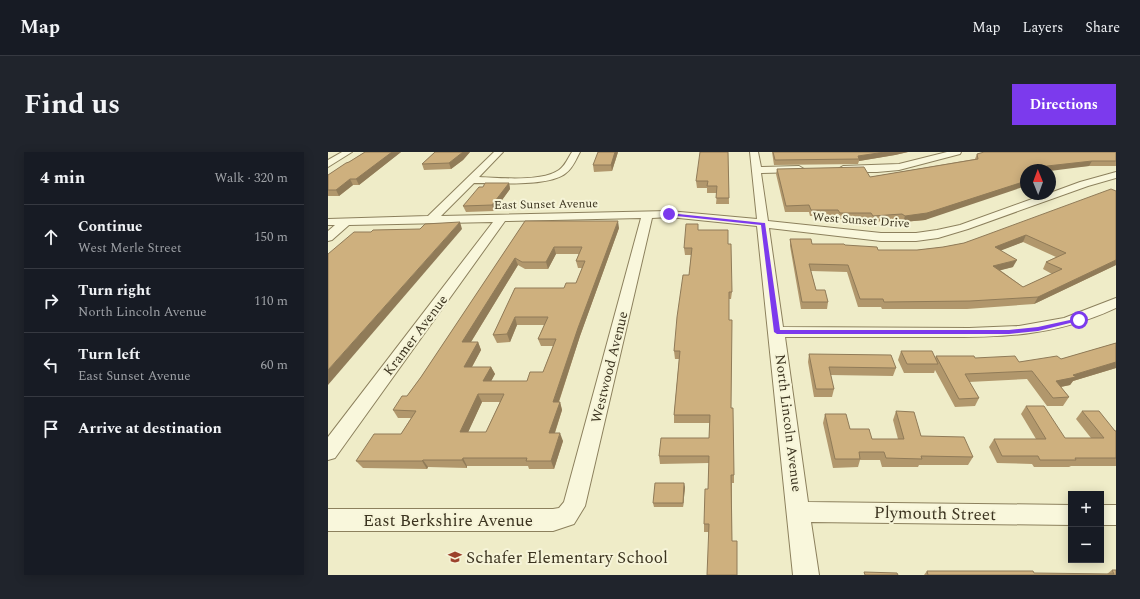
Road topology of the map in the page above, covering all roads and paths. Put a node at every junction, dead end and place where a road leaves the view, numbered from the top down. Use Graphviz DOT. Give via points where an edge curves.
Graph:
graph roads {
  1 [pos="348,152"];
  2 [pos="499,152"];
  3 [pos="576,152"];
  4 [pos="754,152"];
  5 [pos="957,152"];
  6 [pos="328,164"];
  7 [pos="756,170"];
  8 [pos="809,170"];
  9 [pos="832,170"];
  10 [pos="1116,175"];
  11 [pos="470,180"];
  12 [pos="648,215"];
  13 [pos="502,218"];
  14 [pos="431,220"];
  15 [pos="347,221"];
  16 [pos="328,222"];
  17 [pos="763,224"];
  18 [pos="328,237"];
  19 [pos="1116,302"];
  20 [pos="777,332"];
  21 [pos="328,452"];
  22 [pos="800,512"];
  23 [pos="1068,515"];
  24 [pos="1104,515"];
  25 [pos="1116,515"];
  26 [pos="566,516"];
  27 [pos="328,520"];
  28 [pos="806,575"];
  1 -- 6 [label="street"];
  2 -- 11 [label="street"];
  3 -- 11 [label="street" via="565,169 552,176"];
  4 -- 7 [label="street, North Lincoln Avenue"];
  5 -- 9 [label="street" via="891,168"];
  7 -- 8 [label="street"];
  7 -- 17 [label="street, North Lincoln Avenue"];
  10 -- 17 [label="street, West Sunset Drive" via="964,227 928,236 881,237"];
  11 -- 14 [label="street"];
  12 -- 13 [label="street, East Sunset Avenue"];
  12 -- 17 [label="street, East Sunset Avenue" via="684,215"];
  12 -- 26 [label="street, Westwood Avenue" via="574,506"];
  13 -- 14 [label="street, East Sunset Avenue"];
  13 -- 21 [label="street, Kramer Avenue"];
  14 -- 15 [label="street, East Sunset Avenue"];
  15 -- 16 [label="street, East Sunset Avenue"];
  15 -- 18 [label="street"];
  17 -- 20 [label="street, North Lincoln Avenue"];
  19 -- 20 [label="street" via="1079,320 1009,332"];
  20 -- 22 [label="street, North Lincoln Avenue"];
  22 -- 23 [label="street, Plymouth Street"];
  22 -- 28 [label="street, North Lincoln Avenue"];
  24 -- 25 [label="street"];
  26 -- 27 [label="street, East Berkshire Avenue" via="553,520"];
}
